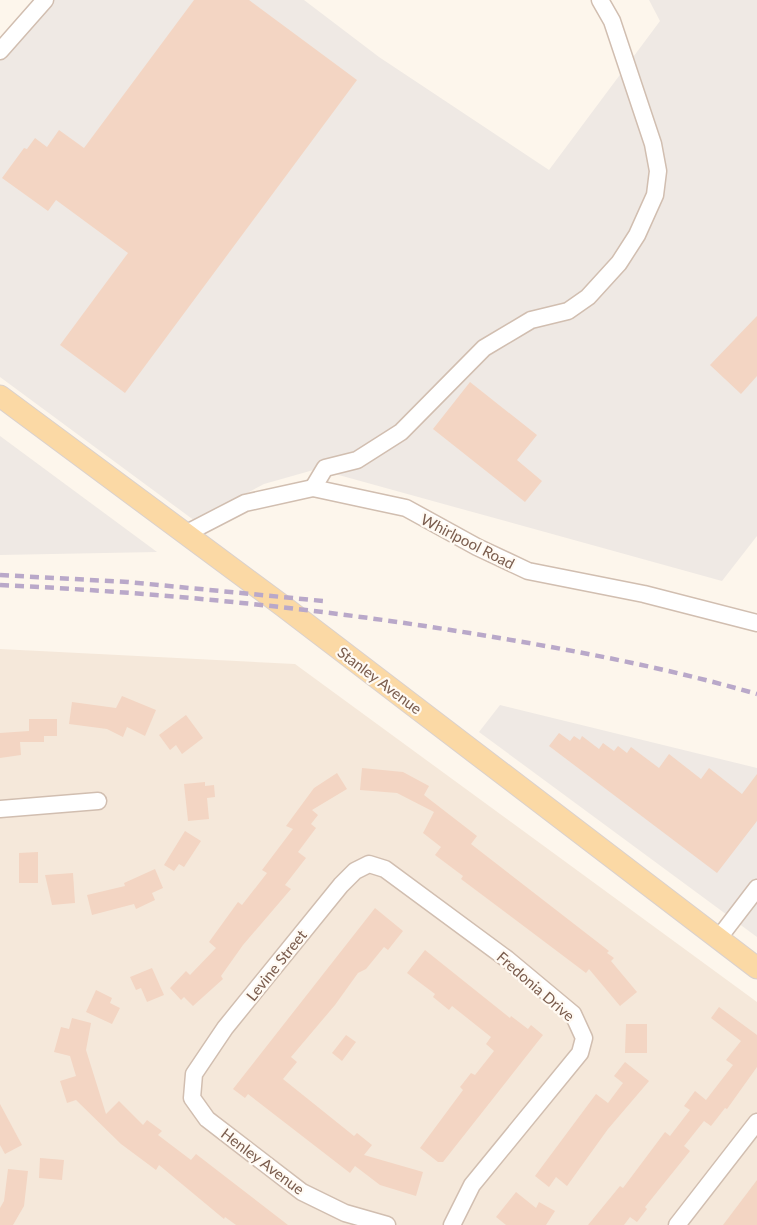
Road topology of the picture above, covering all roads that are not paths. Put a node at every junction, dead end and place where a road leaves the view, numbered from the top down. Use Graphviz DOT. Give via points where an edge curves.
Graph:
graph roads {
  1 [pos="45,0"];
  2 [pos="600,0"];
  3 [pos="0,51"];
  4 [pos="0,396"];
  5 [pos="313,488"];
  6 [pos="185,534"];
  7 [pos="757,623"];
  8 [pos="98,801"];
  9 [pos="0,809"];
  10 [pos="410,887"];
  11 [pos="757,888"];
  12 [pos="718,939"];
  13 [pos="757,968"];
  14 [pos="207,1119"];
  15 [pos="757,1122"];
  16 [pos="387,1225"];
  17 [pos="452,1225"];
  18 [pos="677,1225"];
  1 -- 3 [label="street"];
  2 -- 5 [label="street" via="612,21 653,144 658,171 655,195 636,235 619,262 588,297 568,311 531,320 484,348 401,432 357,460 325,468"];
  4 -- 6 [label="main road, Stanley Avenue"];
  5 -- 6 [label="street, Whirlpool Road" via="245,503"];
  5 -- 7 [label="street, Whirlpool Road" via="406,508 528,571 644,594"];
  6 -- 12 [label="main road, Stanley Avenue"];
  8 -- 9 [label="street"];
  10 -- 14 [label="street, Levine Street" via="385,869 369,864 341,885 225,1028 194,1074 192,1098"];
  10 -- 17 [label="street, Fredonia Drive" via="573,1014 584,1038 580,1053 472,1185"];
  11 -- 12 [label="street"];
  12 -- 13 [label="main road, Stanley Avenue"];
  14 -- 16 [label="street, Henley Avenue" via="302,1192 345,1213"];
  15 -- 18 [label="street"];
}
